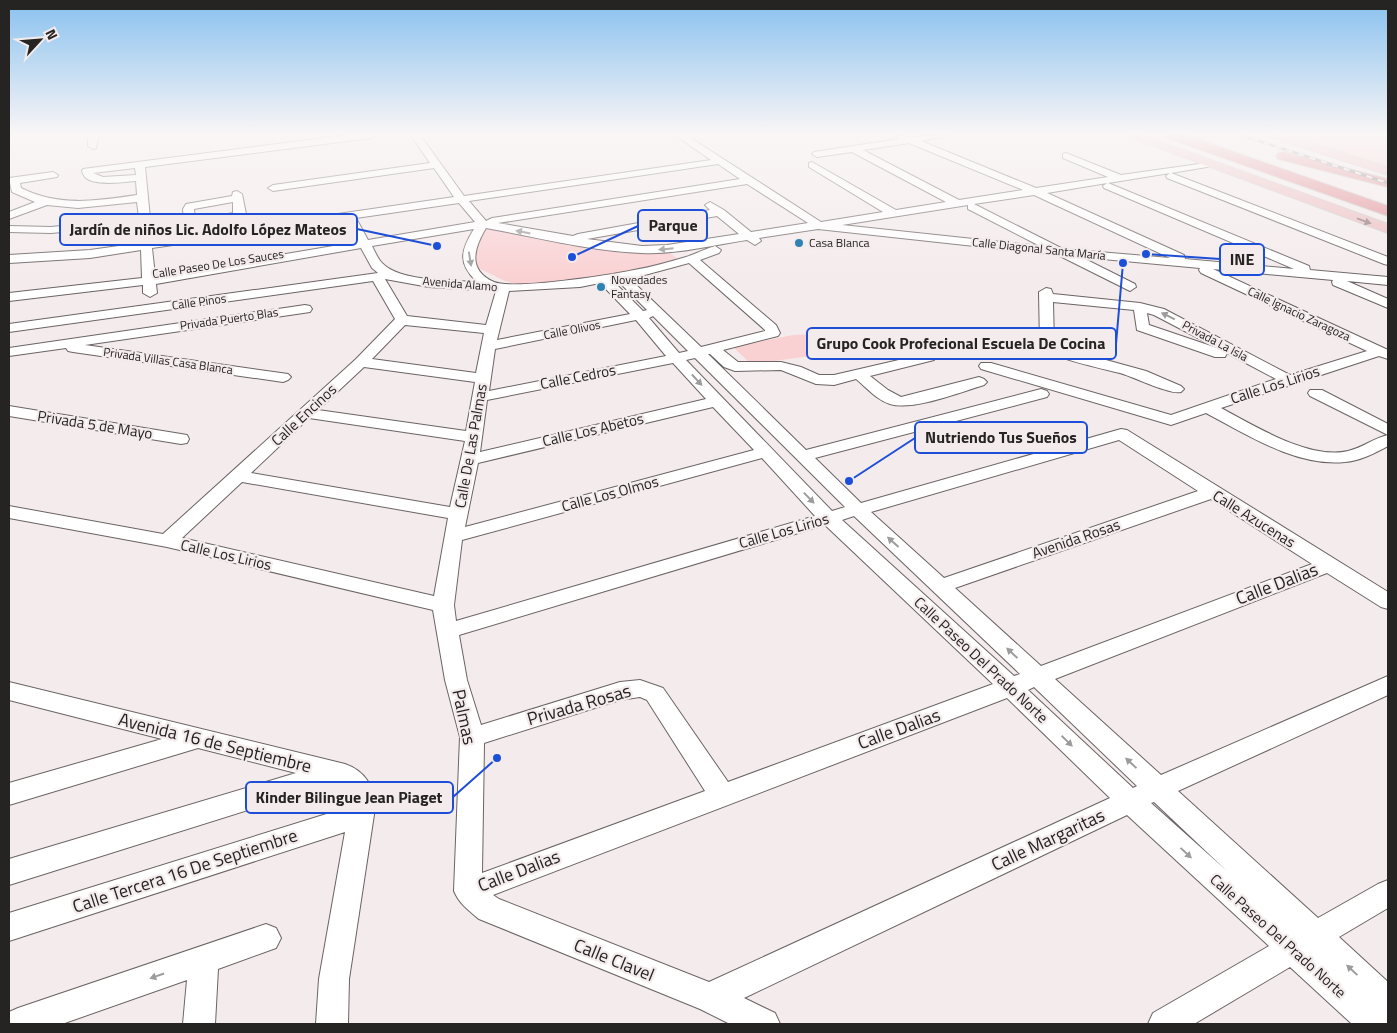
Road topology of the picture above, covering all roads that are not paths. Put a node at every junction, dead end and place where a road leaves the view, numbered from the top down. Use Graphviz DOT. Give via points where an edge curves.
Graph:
graph roads {
  1 [pos="12,183"];
  2 [pos="141,183"];
  3 [pos="307,183"];
  4 [pos="450,183"];
  5 [pos="569,183"];
  6 [pos="730,183"];
  7 [pos="755,183"];
  8 [pos="843,183"];
  9 [pos="919,183"];
  10 [pos="1015,183"];
  11 [pos="1095,183"];
  12 [pos="1125,183"];
  13 [pos="1188,183"];
  14 [pos="1262,183"];
  15 [pos="1309,183"];
  16 [pos="1365,183"];
  17 [pos="1108,186"];
  18 [pos="273,188"];
  19 [pos="689,190"];
  20 [pos="1388,191"];
  21 [pos="1042,194"];
  22 [pos="142,198"];
  23 [pos="461,199"];
  24 [pos="45,202"];
  25 [pos="958,204"];
  26 [pos="972,207"];
  27 [pos="1388,211"];
  28 [pos="720,212"];
  29 [pos="895,214"];
  30 [pos="9,216"];
  31 [pos="349,216"];
  32 [pos="486,222"];
  33 [pos="190,224"];
  34 [pos="820,226"];
  35 [pos="144,227"];
  36 [pos="9,229"];
  37 [pos="840,229"];
  38 [pos="1388,229"];
  39 [pos="752,239"];
  40 [pos="562,240"];
  41 [pos="362,243"];
  42 [pos="146,246"];
  43 [pos="1061,252"];
  44 [pos="9,259"];
  45 [pos="691,259"];
  46 [pos="1388,261"];
  47 [pos="1192,264"];
  48 [pos="383,276"];
  49 [pos="1322,276"];
  50 [pos="148,278"];
  51 [pos="613,279"];
  52 [pos="1388,281"];
  53 [pos="1130,287"];
  54 [pos="499,288"];
  55 [pos="9,290"];
  56 [pos="1046,294"];
  57 [pos="9,297"];
  58 [pos="1388,304"];
  59 [pos="1140,307"];
  60 [pos="306,308"];
  61 [pos="152,309"];
  62 [pos="648,314"];
  63 [pos="402,320"];
  64 [pos="9,328"];
  65 [pos="153,330"];
  66 [pos="490,338"];
  67 [pos="52,345"];
  68 [pos="9,352"];
  69 [pos="695,353"];
  70 [pos="1384,353"];
  71 [pos="929,357"];
  72 [pos="1236,357"];
  73 [pos="361,362"];
  74 [pos="986,366"];
  75 [pos="860,374"];
  76 [pos="283,377"];
  77 [pos="483,379"];
  78 [pos="979,382"];
  79 [pos="1283,382"];
  80 [pos="1176,389"];
  81 [pos="1316,393"];
  82 [pos="1041,394"];
  83 [pos="480,397"];
  84 [pos="717,401"];
  85 [pos="1208,408"];
  86 [pos="9,411"];
  87 [pos="306,413"];
  88 [pos="1388,430"];
  89 [pos="1121,434"];
  90 [pos="473,437"];
  91 [pos="181,439"];
  92 [pos="1388,440"];
  93 [pos="766,452"];
  94 [pos="802,456"];
  95 [pos="470,460"];
  96 [pos="239,476"];
  97 [pos="1212,492"];
  98 [pos="858,510"];
  99 [pos="9,512"];
  100 [pos="458,514"];
  101 [pos="828,518"];
  102 [pos="453,536"];
  103 [pos="166,541"];
  104 [pos="1328,565"];
  105 [pos="941,586"];
  106 [pos="1388,602"];
  107 [pos="443,605"];
  108 [pos="448,631"];
  109 [pos="1038,676"];
  110 [pos="1388,685"];
  111 [pos="1011,687"];
  112 [pos="9,691"];
  113 [pos="472,737"];
  114 [pos="197,739"];
  115 [pos="332,772"];
  116 [pos="1158,788"];
  117 [pos="9,794"];
  118 [pos="722,795"];
  119 [pos="1130,802"];
  120 [pos="361,816"];
  121 [pos="9,872"];
  122 [pos="468,891"];
  123 [pos="1388,893"];
  124 [pos="9,927"];
  125 [pos="266,938"];
  126 [pos="1303,943"];
  127 [pos="204,960"];
  128 [pos="710,998"];
  129 [pos="1388,1003"];
  130 [pos="18,1024"];
  131 [pos="199,1024"];
  132 [pos="332,1024"];
  133 [pos="764,1024"];
  134 [pos="1164,1024"];
  135 [pos="1374,1024"];
  1 -- 24 [label="street" via="27,197"];
  2 -- 22 [label="street"];
  3 -- 18 [label="street"];
  4 -- 23 [label="street"];
  5 -- 23 [label="street"];
  6 -- 19 [label="street"];
  7 -- 34 [label="street"];
  8 -- 29 [label="street"];
  9 -- 25 [label="street"];
  10 -- 21 [label="street, Calle Ignacio Zaragoza"];
  11 -- 21 [label="street"];
  12 -- 17 [label="street"];
  13 -- 46 [label="street"];
  14 -- 38 [label="main road, one-way"];
  15 -- 27 [label="highway"];
  16 -- 20 [label="highway"];
  17 -- 21 [label="street"];
  17 -- 49 [label="street"];
  19 -- 28 [label="street"];
  19 -- 32 [label="street"];
  21 -- 25 [label="street"];
  21 -- 26 [label="street"];
  21 -- 47 [label="street, Calle Ignacio Zaragoza"];
  22 -- 24 [label="street" via="104,203"];
  22 -- 35 [label="street"];
  23 -- 31 [label="street"];
  23 -- 32 [label="street"];
  24 -- 30 [label="street"];
  25 -- 29 [label="street"];
  26 -- 37 [label="street"];
  26 -- 43 [label="street"];
  28 -- 39 [label="street"];
  28 -- 40 [label="street"];
  29 -- 34 [label="street"];
  31 -- 41 [label="street"];
  31 -- 42 [label="street"];
  40 -- 32 [label="street, Calle Paseo De Los Sauces, one-way"];
  32 -- 41 [label="street, Calle Paseo De Los Sauces"];
  32 -- 54 [label="street, one-way" via="469,246 469,261 480,278"];
  33 -- 33 [label="street" via="238,215 241,210 238,196 190,206"];
  33 -- 35 [label="street"];
  34 -- 37 [label="street"];
  34 -- 39 [label="street"];
  35 -- 36 [label="street"];
  35 -- 42 [label="street"];
  37 -- 39 [label="street"];
  37 -- 43 [label="street, Calle Diagonal Santa María"];
  39 -- 40 [label="street, Calle Paseo De Los Sauces, one-way" via="655,250"];
  39 -- 45 [label="street, Avenida Alamo"];
  41 -- 48 [label="street"];
  41 -- 50 [label="street, Calle Paseo De Los Sauces"];
  42 -- 44 [label="street" via="90,254"];
  42 -- 50 [label="street"];
  43 -- 47 [label="street, Calle Diagonal Santa María"];
  43 -- 53 [label="street"];
  45 -- 51 [label="street, Avenida Alamo"];
  45 -- 69 [label="street, Calle Cedros" via="773,331"];
  47 -- 49 [label="street, Calle Diagonal Santa María"];
  47 -- 70 [label="street, Calle Ignacio Zaragoza"];
  48 -- 54 [label="street, Avenida Alamo"];
  48 -- 61 [label="street, Calle Pinos"];
  48 -- 63 [label="street"];
  49 -- 52 [label="street, Calle Diagonal Santa María"];
  49 -- 58 [label="street"];
  50 -- 55 [label="street, Calle Paseo De Los Sauces"];
  50 -- 57 [label="street, Calle Paseo De Los Sauces"];
  50 -- 61 [label="street"];
  51 -- 54 [label="street, Avenida Alamo" via="539,288"];
  51 -- 62 [label="street, Calle Paseo Del Prado Norte"];
  54 -- 66 [label="street, Calle De Las Palmas"];
  56 -- 59 [label="street, Privada La Isla"];
  56 -- 80 [label="street, Privada La Isla" via="1047,346 1141,374"];
  72 -- 59 [label="street, Privada La Isla, one-way" via="1165,314"];
  59 -- 72 [label="street, Privada La Isla" via="1140,324 1146,329"];
  60 -- 65 [label="street, Privada Puerto Blas"];
  61 -- 64 [label="street, Calle Pinos"];
  61 -- 65 [label="street"];
  62 -- 66 [label="street, Calle Olivos"];
  62 -- 69 [label="street, Calle Paseo Del Prado Norte"];
  63 -- 66 [label="street, Calle Olivos"];
  63 -- 73 [label="street, Calle Encinos"];
  65 -- 67 [label="street, Privada Puerto Blas"];
  66 -- 77 [label="street, Calle De Las Palmas"];
  67 -- 68 [label="street, Privada Puerto Blas"];
  67 -- 76 [label="street, Privada Villas Casa Blanca"];
  69 -- 75 [label="street" via="735,367 787,367 821,380"];
  69 -- 83 [label="street, Calle Cedros"];
  69 -- 84 [label="street, Calle Paseo Del Prado Norte, one-way"];
  69 -- 94 [label="street, Calle Paseo Del Prado Norte"];
  70 -- 79 [label="street, Calle Los Lirios"];
  71 -- 75 [label="street"];
  72 -- 79 [label="street, Privada La Isla"];
  73 -- 77 [label="street"];
  73 -- 87 [label="street, Calle Encinos"];
  74 -- 85 [label="street, Calle Los Lirios" via="1171,420"];
  75 -- 78 [label="street" via="899,402"];
  77 -- 83 [label="street, Calle De Las Palmas"];
  79 -- 85 [label="street, Calle Los Lirios"];
  81 -- 88 [label="street"];
  82 -- 94 [label="street"];
  83 -- 90 [label="street, Calle De Las Palmas"];
  84 -- 93 [label="street, Calle Paseo Del Prado Norte"];
  84 -- 95 [label="street, Calle Los Abetos"];
  85 -- 92 [label="street" via="1286,446 1312,454 1354,456"];
  86 -- 91 [label="street, Privada 5 de Mayo"];
  87 -- 90 [label="street"];
  87 -- 96 [label="street, Calle Encinos"];
  89 -- 97 [label="street, Calle Azucenas"];
  89 -- 98 [label="street, Calle Los Lirios"];
  90 -- 95 [label="street, Calle De Las Palmas"];
  93 -- 101 [label="street, Calle Paseo Del Prado Norte, one-way"];
  93 -- 102 [label="street, Calle Los Olmos"];
  94 -- 98 [label="street, Calle Paseo Del Prado Norte"];
  95 -- 100 [label="street, Calle De Las Palmas"];
  96 -- 100 [label="street"];
  96 -- 103 [label="street, Calle Encinos"];
  97 -- 104 [label="street, Calle Azucenas"];
  97 -- 105 [label="street, Avenida Rosas"];
  98 -- 101 [label="street, Calle Los Lirios"];
  105 -- 98 [label="street, Calle Paseo Del Prado Norte, one-way"];
  99 -- 103 [label="street, Calle Los Lirios"];
  100 -- 102 [label="street, Calle De Las Palmas"];
  101 -- 108 [label="street, Calle Los Lirios"];
  101 -- 111 [label="street, Calle Paseo Del Prado Norte"];
  102 -- 107 [label="street, Calle De Las Palmas"];
  103 -- 107 [label="street, Calle Los Lirios"];
  104 -- 106 [label="street, Calle Azucenas"];
  104 -- 109 [label="street, Calle Dalias"];
  109 -- 105 [label="street, Calle Paseo Del Prado Norte, one-way"];
  107 -- 108 [label="street, Palmas"];
  108 -- 113 [label="street, Palmas" via="456,680"];
  109 -- 111 [label="street, Calle Dalias"];
  116 -- 109 [label="street, Calle Paseo Del Prado Norte, one-way"];
  110 -- 116 [label="street, Calle Margaritas"];
  111 -- 118 [label="street, Calle Dalias"];
  111 -- 119 [label="street, Calle Paseo Del Prado Norte, one-way"];
  112 -- 114 [label="street, Avenida 16 de Septiembre"];
  113 -- 118 [label="street, Privada Rosas" via="614,692 641,688 655,694"];
  113 -- 122 [label="street, Palmas"];
  114 -- 115 [label="street, Avenida 16 de Septiembre"];
  114 -- 117 [label="street"];
  115 -- 120 [label="street, Avenida 16 de Septiembre" via="345,775 356,783 361,791"];
  115 -- 121 [label="street"];
  116 -- 119 [label="street, Calle Margaritas"];
  116 -- 126 [label="street, Calle Paseo Del Prado Norte"];
  118 -- 122 [label="street, Calle Dalias"];
  119 -- 126 [label="street, Calle Paseo Del Prado Norte, one-way"];
  119 -- 128 [label="street, Calle Margaritas"];
  120 -- 124 [label="street, Calle Tercera 16 De Septiembre"];
  120 -- 132 [label="street, Avenida 16 de Septiembre" via="334,979"];
  122 -- 128 [label="street, Calle Clavel" via="489,908"];
  123 -- 126 [label="street"];
  125 -- 127 [label="street"];
  129 -- 126 [label="street, Calle Paseo Del Prado Norte, one-way"];
  126 -- 134 [label="street"];
  126 -- 135 [label="street, Calle Paseo Del Prado Norte"];
  127 -- 130 [label="street, one-way"];
  127 -- 131 [label="street"];
  128 -- 133 [label="street, Calle Clavel"];
}
